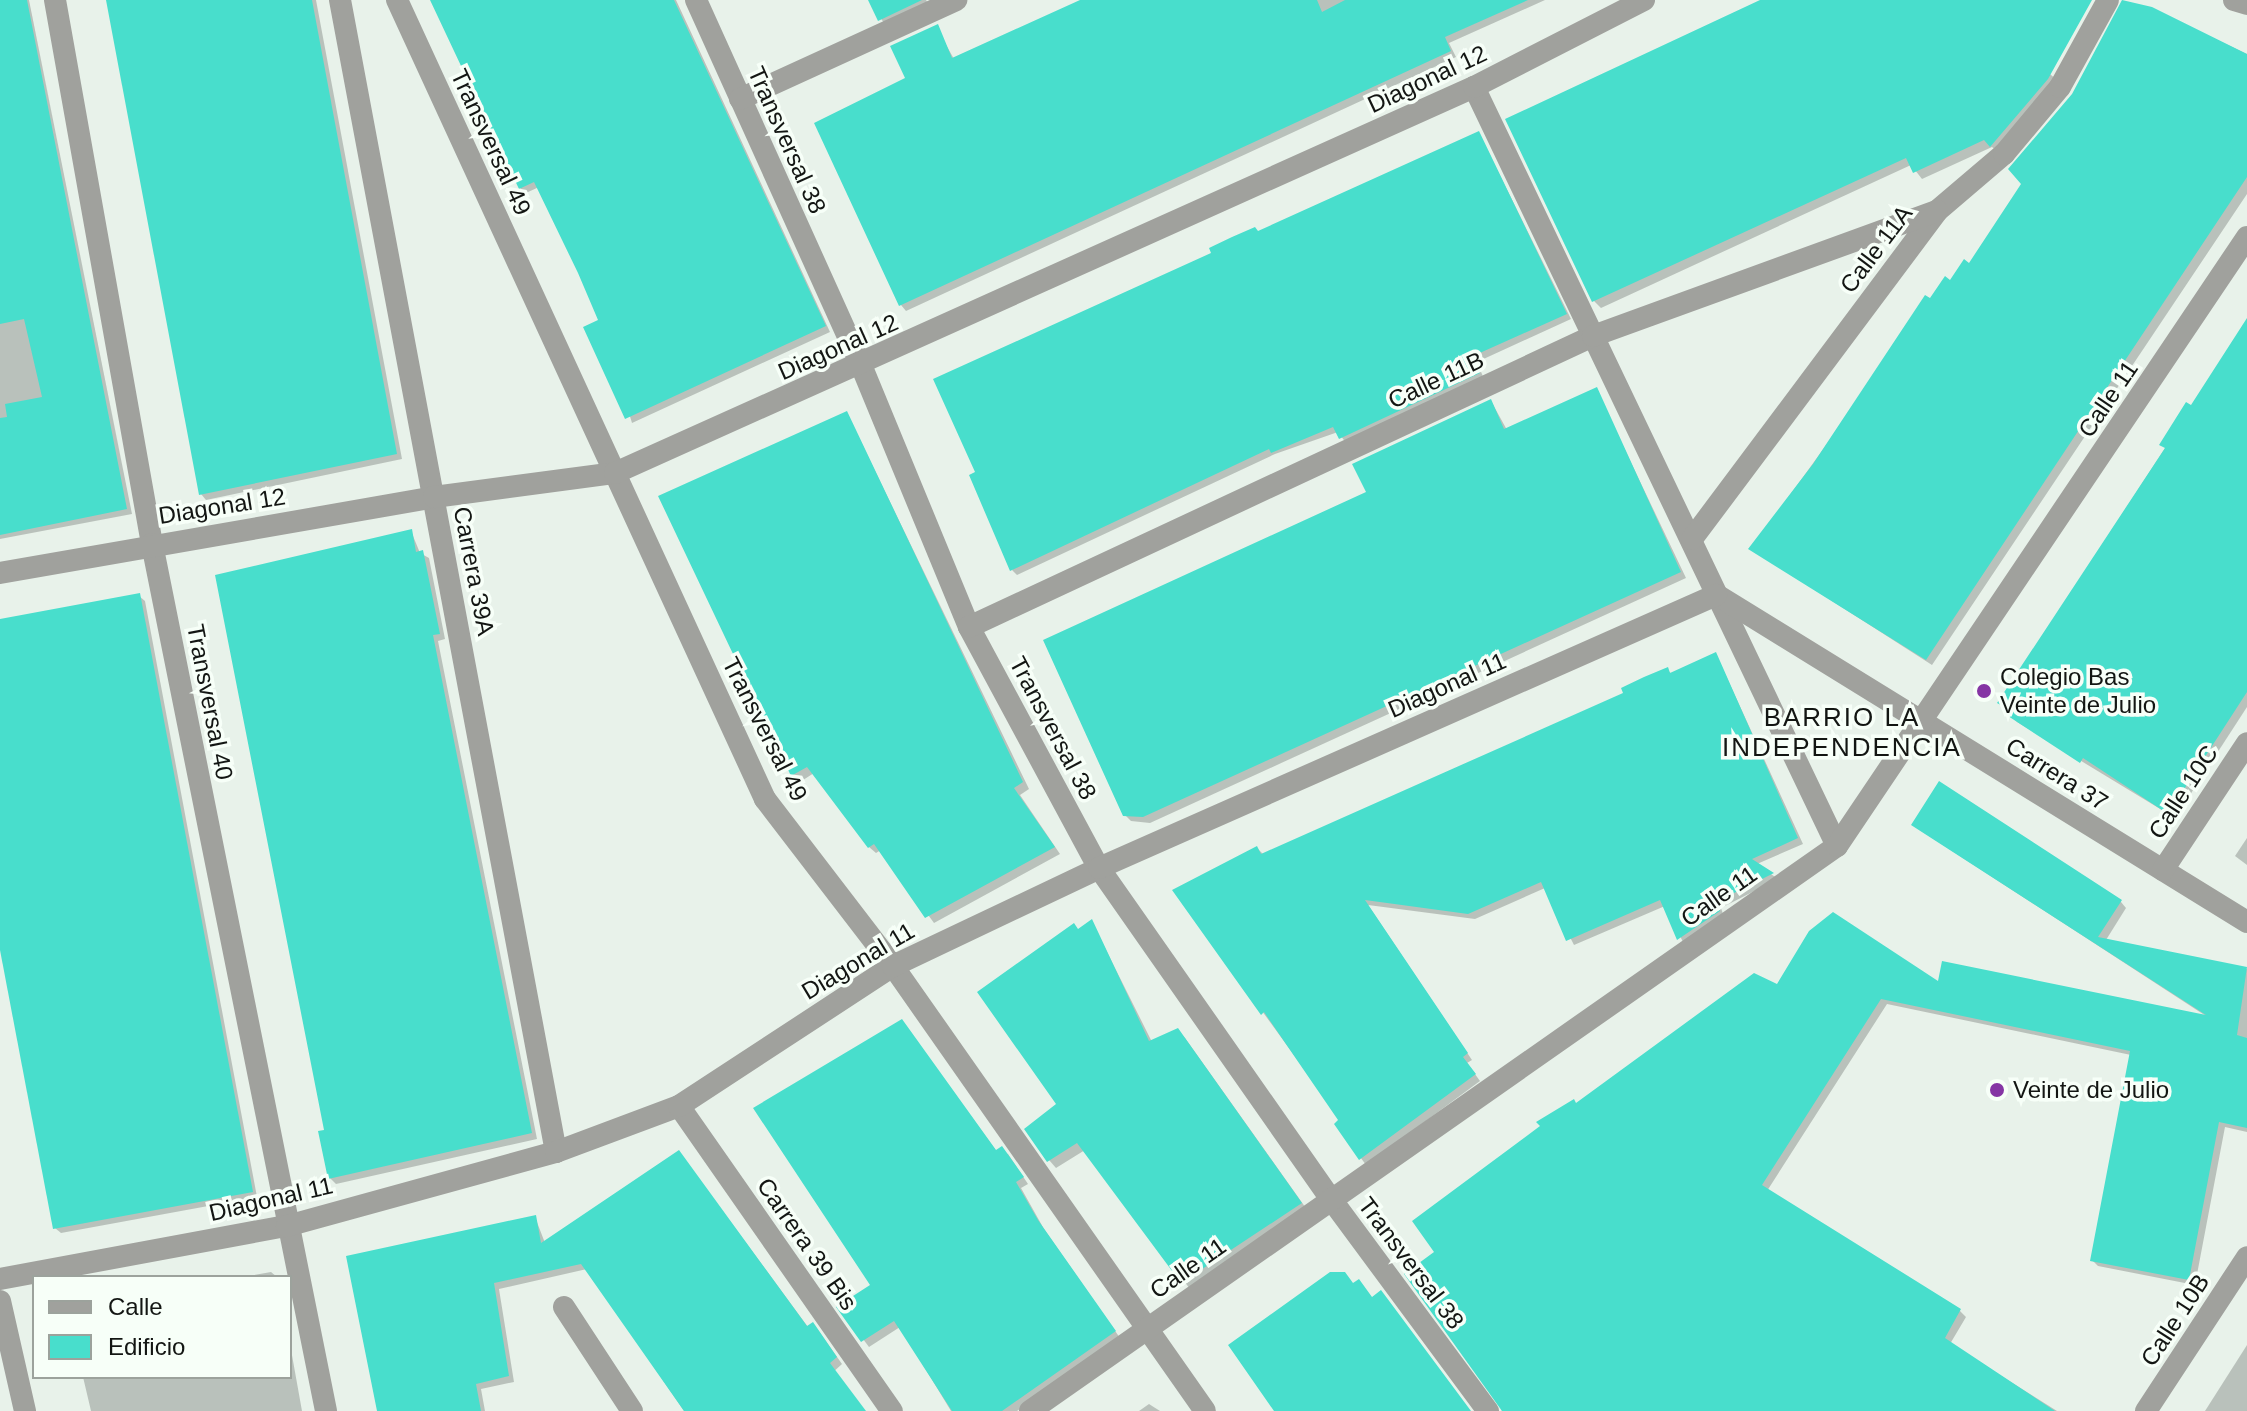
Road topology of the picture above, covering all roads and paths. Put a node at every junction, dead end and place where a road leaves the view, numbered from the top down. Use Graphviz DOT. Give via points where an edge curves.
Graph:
graph roads {
  1 [pos="55,0"];
  2 [pos="340,0"];
  3 [pos="397,0"];
  4 [pos="696,0"];
  5 [pos="956,0"];
  6 [pos="1644,0"];
  7 [pos="2108,0"];
  8 [pos="2234,0"];
  9 [pos="2247,4"];
  10 [pos="1474,87"];
  11 [pos="740,99"];
  12 [pos="1937,211"];
  13 [pos="2247,237"];
  14 [pos="1593,336"];
  15 [pos="861,365"];
  16 [pos="615,473"];
  17 [pos="434,497"];
  18 [pos="1692,539"];
  19 [pos="152,544"];
  20 [pos="0,573"];
  21 [pos="1716,595"];
  22 [pos="969,627"];
  23 [pos="1924,722"];
  24 [pos="2247,743"];
  25 [pos="1837,846"];
  26 [pos="1099,868"];
  27 [pos="2163,870"];
  28 [pos="2247,922"];
  29 [pos="893,966"];
  30 [pos="679,1106"];
  31 [pos="556,1152"];
  32 [pos="1331,1199"];
  33 [pos="287,1226"];
  34 [pos="2247,1257"];
  35 [pos="0,1279"];
  36 [pos="0,1301"];
  37 [pos="564,1307"];
  38 [pos="1148,1328"];
  39 [pos="25,1411"];
  40 [pos="326,1411"];
  41 [pos="632,1411"];
  42 [pos="892,1411"];
  43 [pos="1030,1411"];
  44 [pos="1205,1411"];
  45 [pos="1488,1411"];
  46 [pos="2146,1411"];
  1 -- 19 [label="street, Transversal 40"];
  2 -- 17 [label="street, Carrera 39A"];
  3 -- 16 [label="street, Transversal 49"];
  4 -- 11 [label="street, Transversal 38"];
  5 -- 11 [label="street"];
  6 -- 10 [label="street, Diagonal 12"];
  7 -- 12 [label="street, Calle 11A" via="2060,87 2004,154"];
  8 -- 9 [label="street"];
  10 -- 14 [label="street"];
  10 -- 15 [label="street, Diagonal 12"];
  11 -- 15 [label="street, Transversal 38"];
  12 -- 14 [label="street, Calle 11B"];
  12 -- 18 [label="street, Calle 11A"];
  13 -- 23 [label="street, Calle 11"];
  14 -- 18 [label="street"];
  14 -- 22 [label="street, Calle 11B"];
  15 -- 16 [label="street, Diagonal 12"];
  15 -- 22 [label="street, Transversal 38"];
  16 -- 17 [label="street, Diagonal 12"];
  16 -- 29 [label="street, Transversal 49" via="765,799"];
  17 -- 19 [label="street, Diagonal 12"];
  17 -- 31 [label="street, Carrera 39A"];
  18 -- 21 [label="street"];
  19 -- 20 [label="street, Diagonal 12"];
  19 -- 33 [label="street, Transversal 40"];
  21 -- 23 [label="street, Carrera 37"];
  21 -- 25 [label="street"];
  21 -- 26 [label="street, Diagonal 11"];
  22 -- 26 [label="street, Transversal 38"];
  23 -- 25 [label="street, Calle 11"];
  23 -- 27 [label="street, Carrera 37"];
  24 -- 27 [label="street, Calle 10C"];
  25 -- 32 [label="street, Calle 11"];
  26 -- 29 [label="street, Diagonal 11"];
  26 -- 32 [label="street, Transversal 38"];
  27 -- 28 [label="street, Carrera 37"];
  29 -- 30 [label="street, Diagonal 11"];
  29 -- 38 [label="street, Transversal 49"];
  30 -- 31 [label="street, Diagonal 11"];
  30 -- 42 [label="street, Carrera 39 Bis"];
  31 -- 33 [label="street, Diagonal 11"];
  32 -- 38 [label="street, Calle 11"];
  32 -- 45 [label="street, Transversal 38"];
  33 -- 35 [label="street, Diagonal 11"];
  33 -- 40 [label="street, Transversal 40"];
  34 -- 46 [label="street, Calle 10B"];
  36 -- 39 [label="street"];
  37 -- 41 [label="street"];
  38 -- 43 [label="street, Calle 11"];
  38 -- 44 [label="street, Transversal 49"];
}
